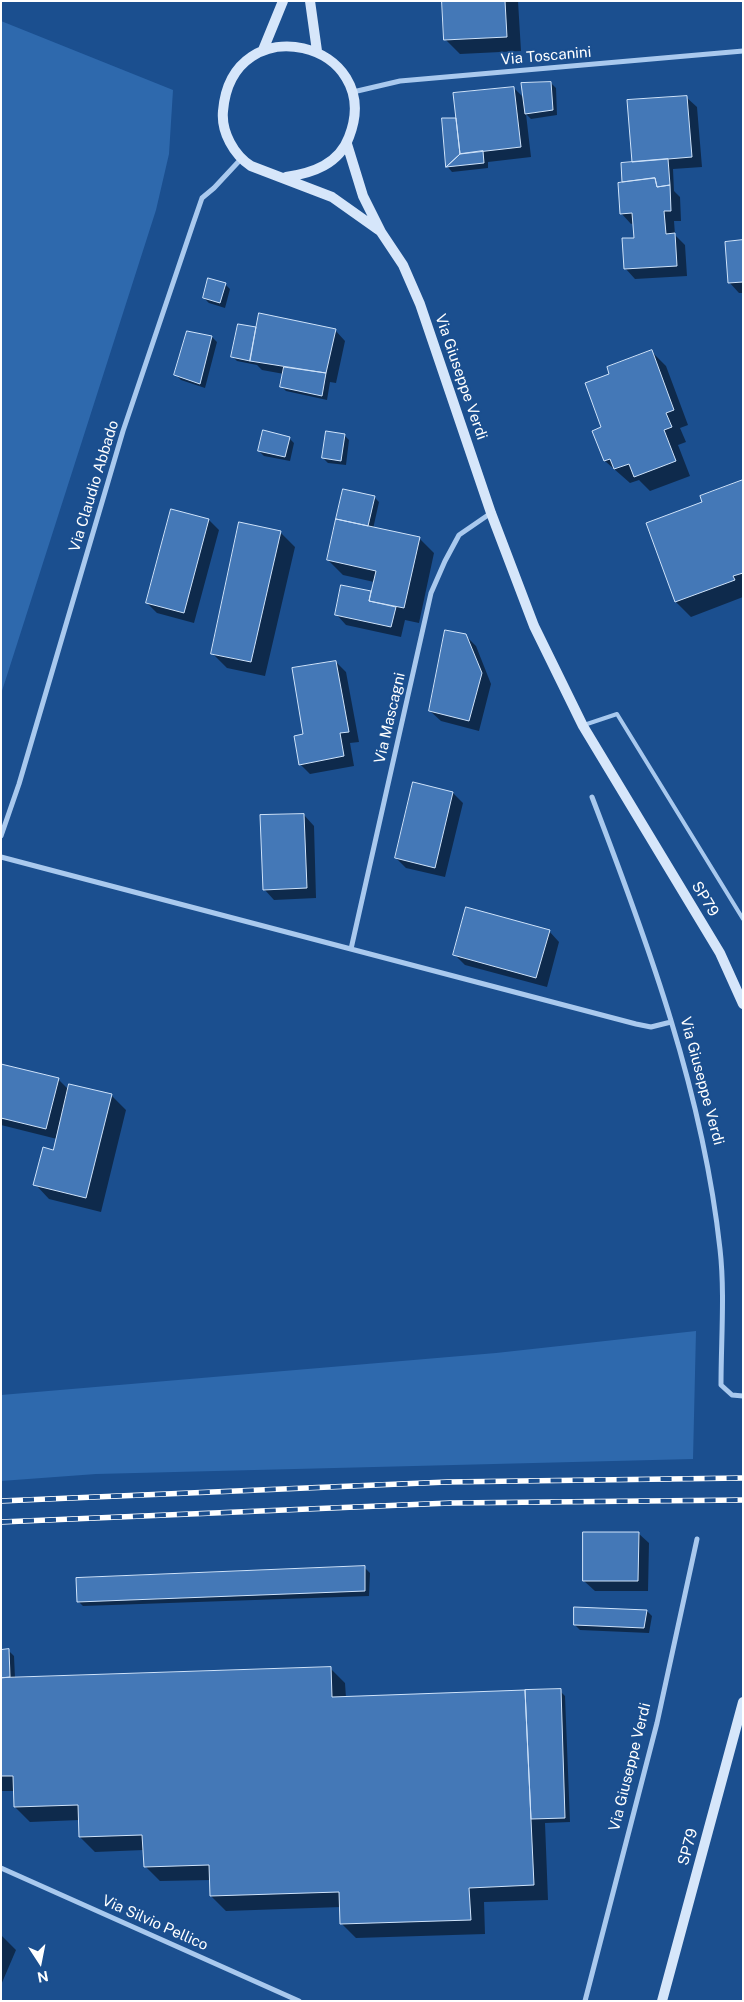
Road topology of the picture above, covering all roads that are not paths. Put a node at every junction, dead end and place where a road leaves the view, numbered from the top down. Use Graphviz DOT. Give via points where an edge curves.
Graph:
graph roads {
  1 [pos="282,1"];
  2 [pos="310,1"];
  3 [pos="263,50"];
  4 [pos="317,51"];
  5 [pos="743,51"];
  6 [pos="353,92"];
  7 [pos="347,144"];
  8 [pos="241,159"];
  9 [pos="286,177"];
  10 [pos="381,232"];
  11 [pos="491,513"];
  12 [pos="583,726"];
  13 [pos="592,798"];
  14 [pos="1,836"];
  15 [pos="1,857"];
  16 [pos="743,919"];
  17 [pos="351,949"];
  18 [pos="743,1004"];
  19 [pos="672,1022"];
  20 [pos="743,1396"];
  21 [pos="697,1539"];
  22 [pos="743,1702"];
  23 [pos="1,1868"];
  24 [pos="299,2001"];
  25 [pos="585,2001"];
  26 [pos="662,2001"];
  1 -- 3 [label="main road"];
  2 -- 4 [label="main road"];
  3 -- 4 [label="main road" via="281,45"];
  3 -- 8 [label="main road" via="246,60 232,76 224,95 222,115 227,135"];
  4 -- 6 [label="main road" via="333,61"];
  5 -- 6 [label="street, Via Toscanini" via="400,81"];
  6 -- 7 [label="main road" via="356,110"];
  7 -- 9 [label="main road" via="331,162 310,174"];
  7 -- 10 [label="main road, Via Giuseppe Verdi / SP79" via="363,196"];
  8 -- 9 [label="main road" via="268,174"];
  8 -- 14 [label="street, Via Claudio Abbado" via="202,198 123,431"];
  9 -- 10 [label="main road" via="332,197"];
  10 -- 11 [label="main road, Via Giuseppe Verdi / SP79" via="403,265 420,304"];
  11 -- 12 [label="main road, Via Giuseppe Verdi / SP79" via="534,626"];
  11 -- 17 [label="street, Via Mascagni" via="459,535 431,593"];
  12 -- 16 [label="lane" via="617,714"];
  12 -- 18 [label="main road, SP79 / SP79" via="720,954"];
  13 -- 19 [label="street, Via Giuseppe Verdi"];
  15 -- 17 [label="street"];
  17 -- 19 [label="street" via="636,1024 651,1027"];
  19 -- 20 [label="street, Via Giuseppe Verdi" via="706,1154 720,1250 722,1385 732,1395"];
  21 -- 25 [label="street, Via Giuseppe Verdi" via="657,1723"];
  22 -- 26 [label="main road, SP79 / SP79"];
  23 -- 24 [label="street, Via Silvio Pellico"];
}
